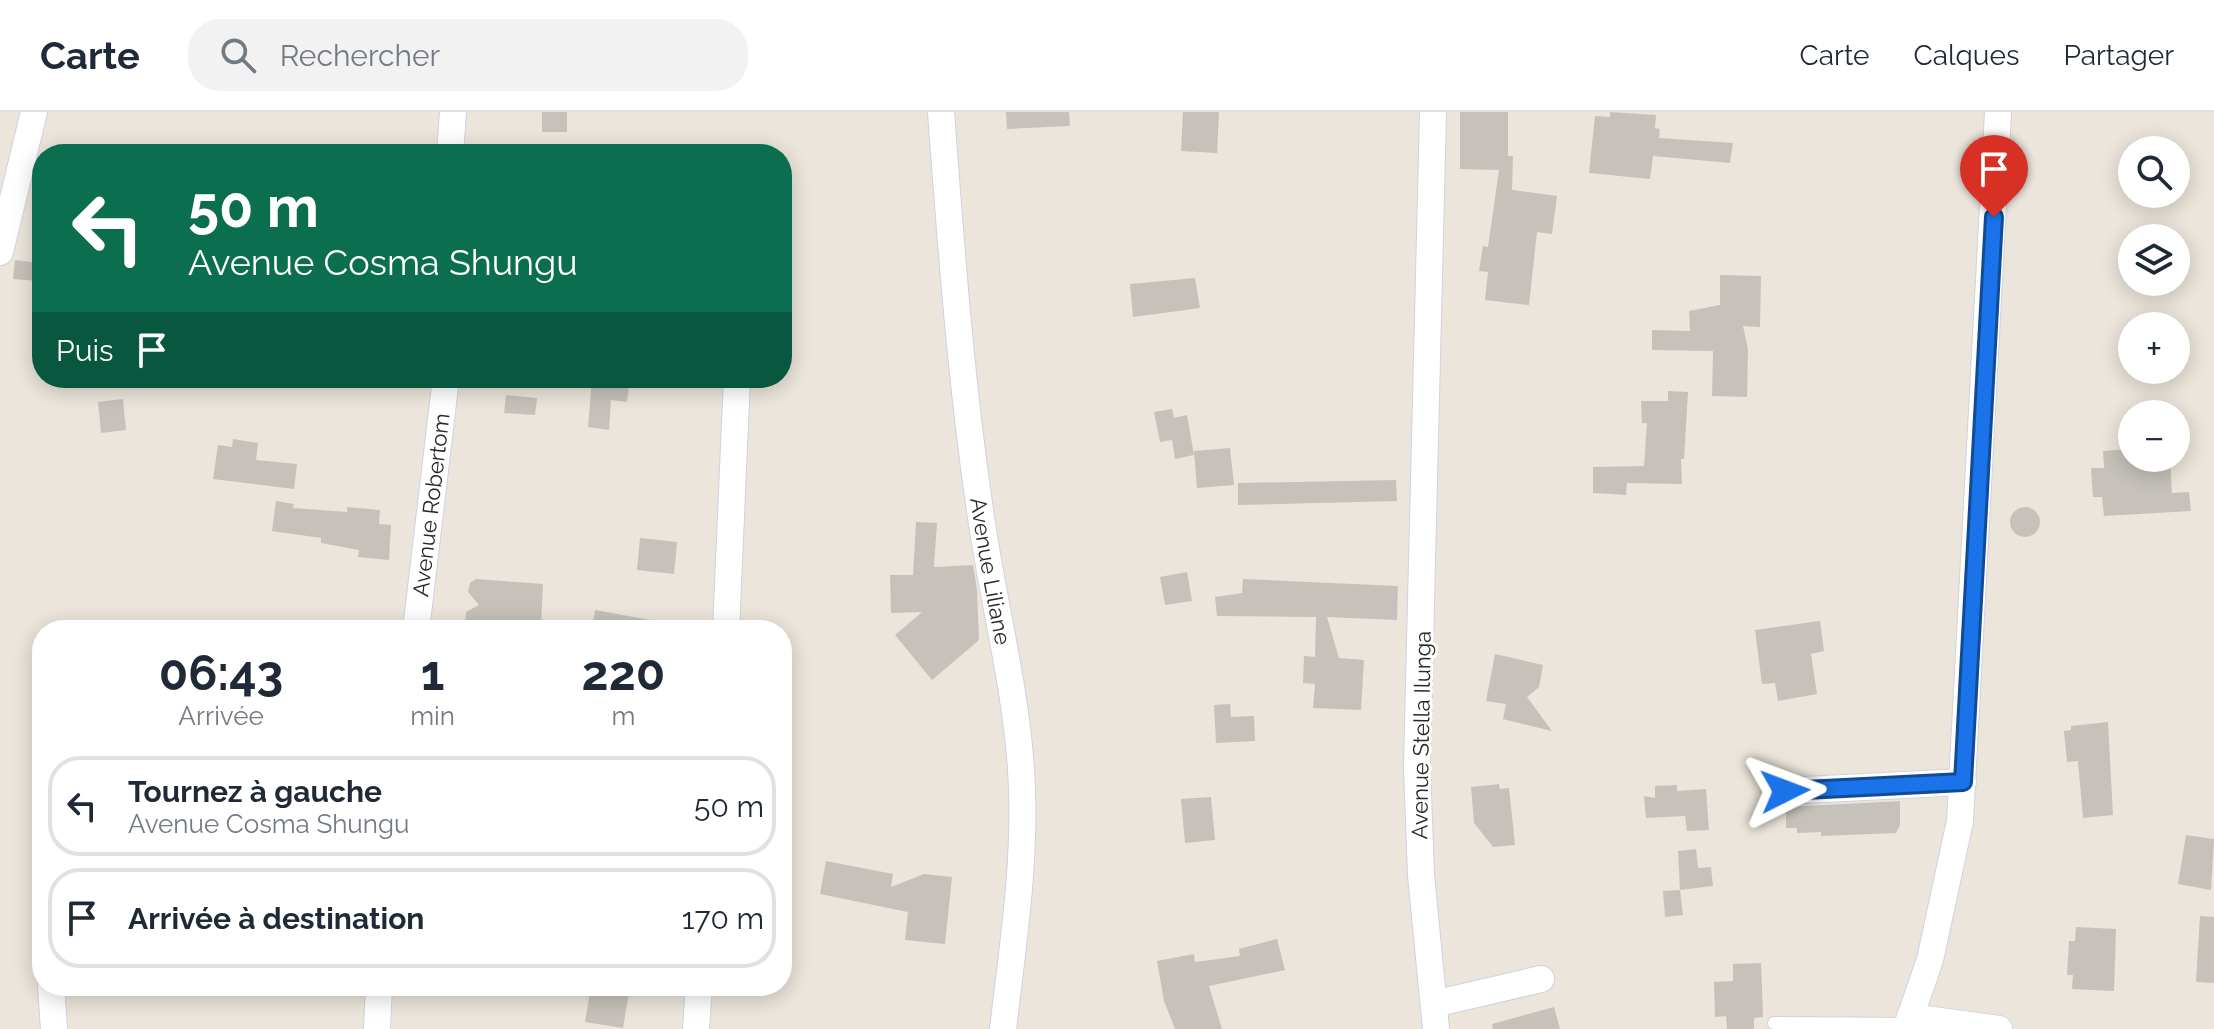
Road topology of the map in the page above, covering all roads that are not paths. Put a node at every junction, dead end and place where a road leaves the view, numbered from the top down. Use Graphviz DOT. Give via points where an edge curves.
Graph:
graph roads {
  1 [pos="34,112"];
  2 [pos="453,112"];
  3 [pos="941,112"];
  4 [pos="1433,112"];
  5 [pos="1998,112"];
  6 [pos="451,144"];
  7 [pos="0,252"];
  8 [pos="445,388"];
  9 [pos="737,388"];
  10 [pos="417,620"];
  11 [pos="726,620"];
  12 [pos="1963,782"];
  13 [pos="1785,791"];
  14 [pos="1541,979"];
  15 [pos="52,996"];
  16 [pos="379,996"];
  17 [pos="698,996"];
  18 [pos="1435,1017"];
  19 [pos="1774,1023"];
  20 [pos="1908,1023"];
  21 [pos="54,1029"];
  22 [pos="377,1029"];
  23 [pos="696,1029"];
  24 [pos="1003,1029"];
  25 [pos="1999,1029"];
  1 -- 7 [label="street"];
  2 -- 6 [label="street"];
  3 -- 24 [label="street, Avenue Liliane" via="981,518 1006,646 1021,769 1023,852"];
  4 -- 18 [label="street, Avenue Stella Ilunga" via="1417,766"];
  5 -- 12 [label="street"];
  8 -- 10 [label="street, Avenue Robertom"];
  9 -- 11 [label="street"];
  12 -- 13 [label="street"];
  12 -- 20 [label="street" via="1960,821 1930,960"];
  14 -- 18 [label="street"];
  15 -- 21 [label="street"];
  16 -- 22 [label="street"];
  17 -- 23 [label="street"];
  19 -- 20 [label="lane"];
  20 -- 25 [label="street"];
}
